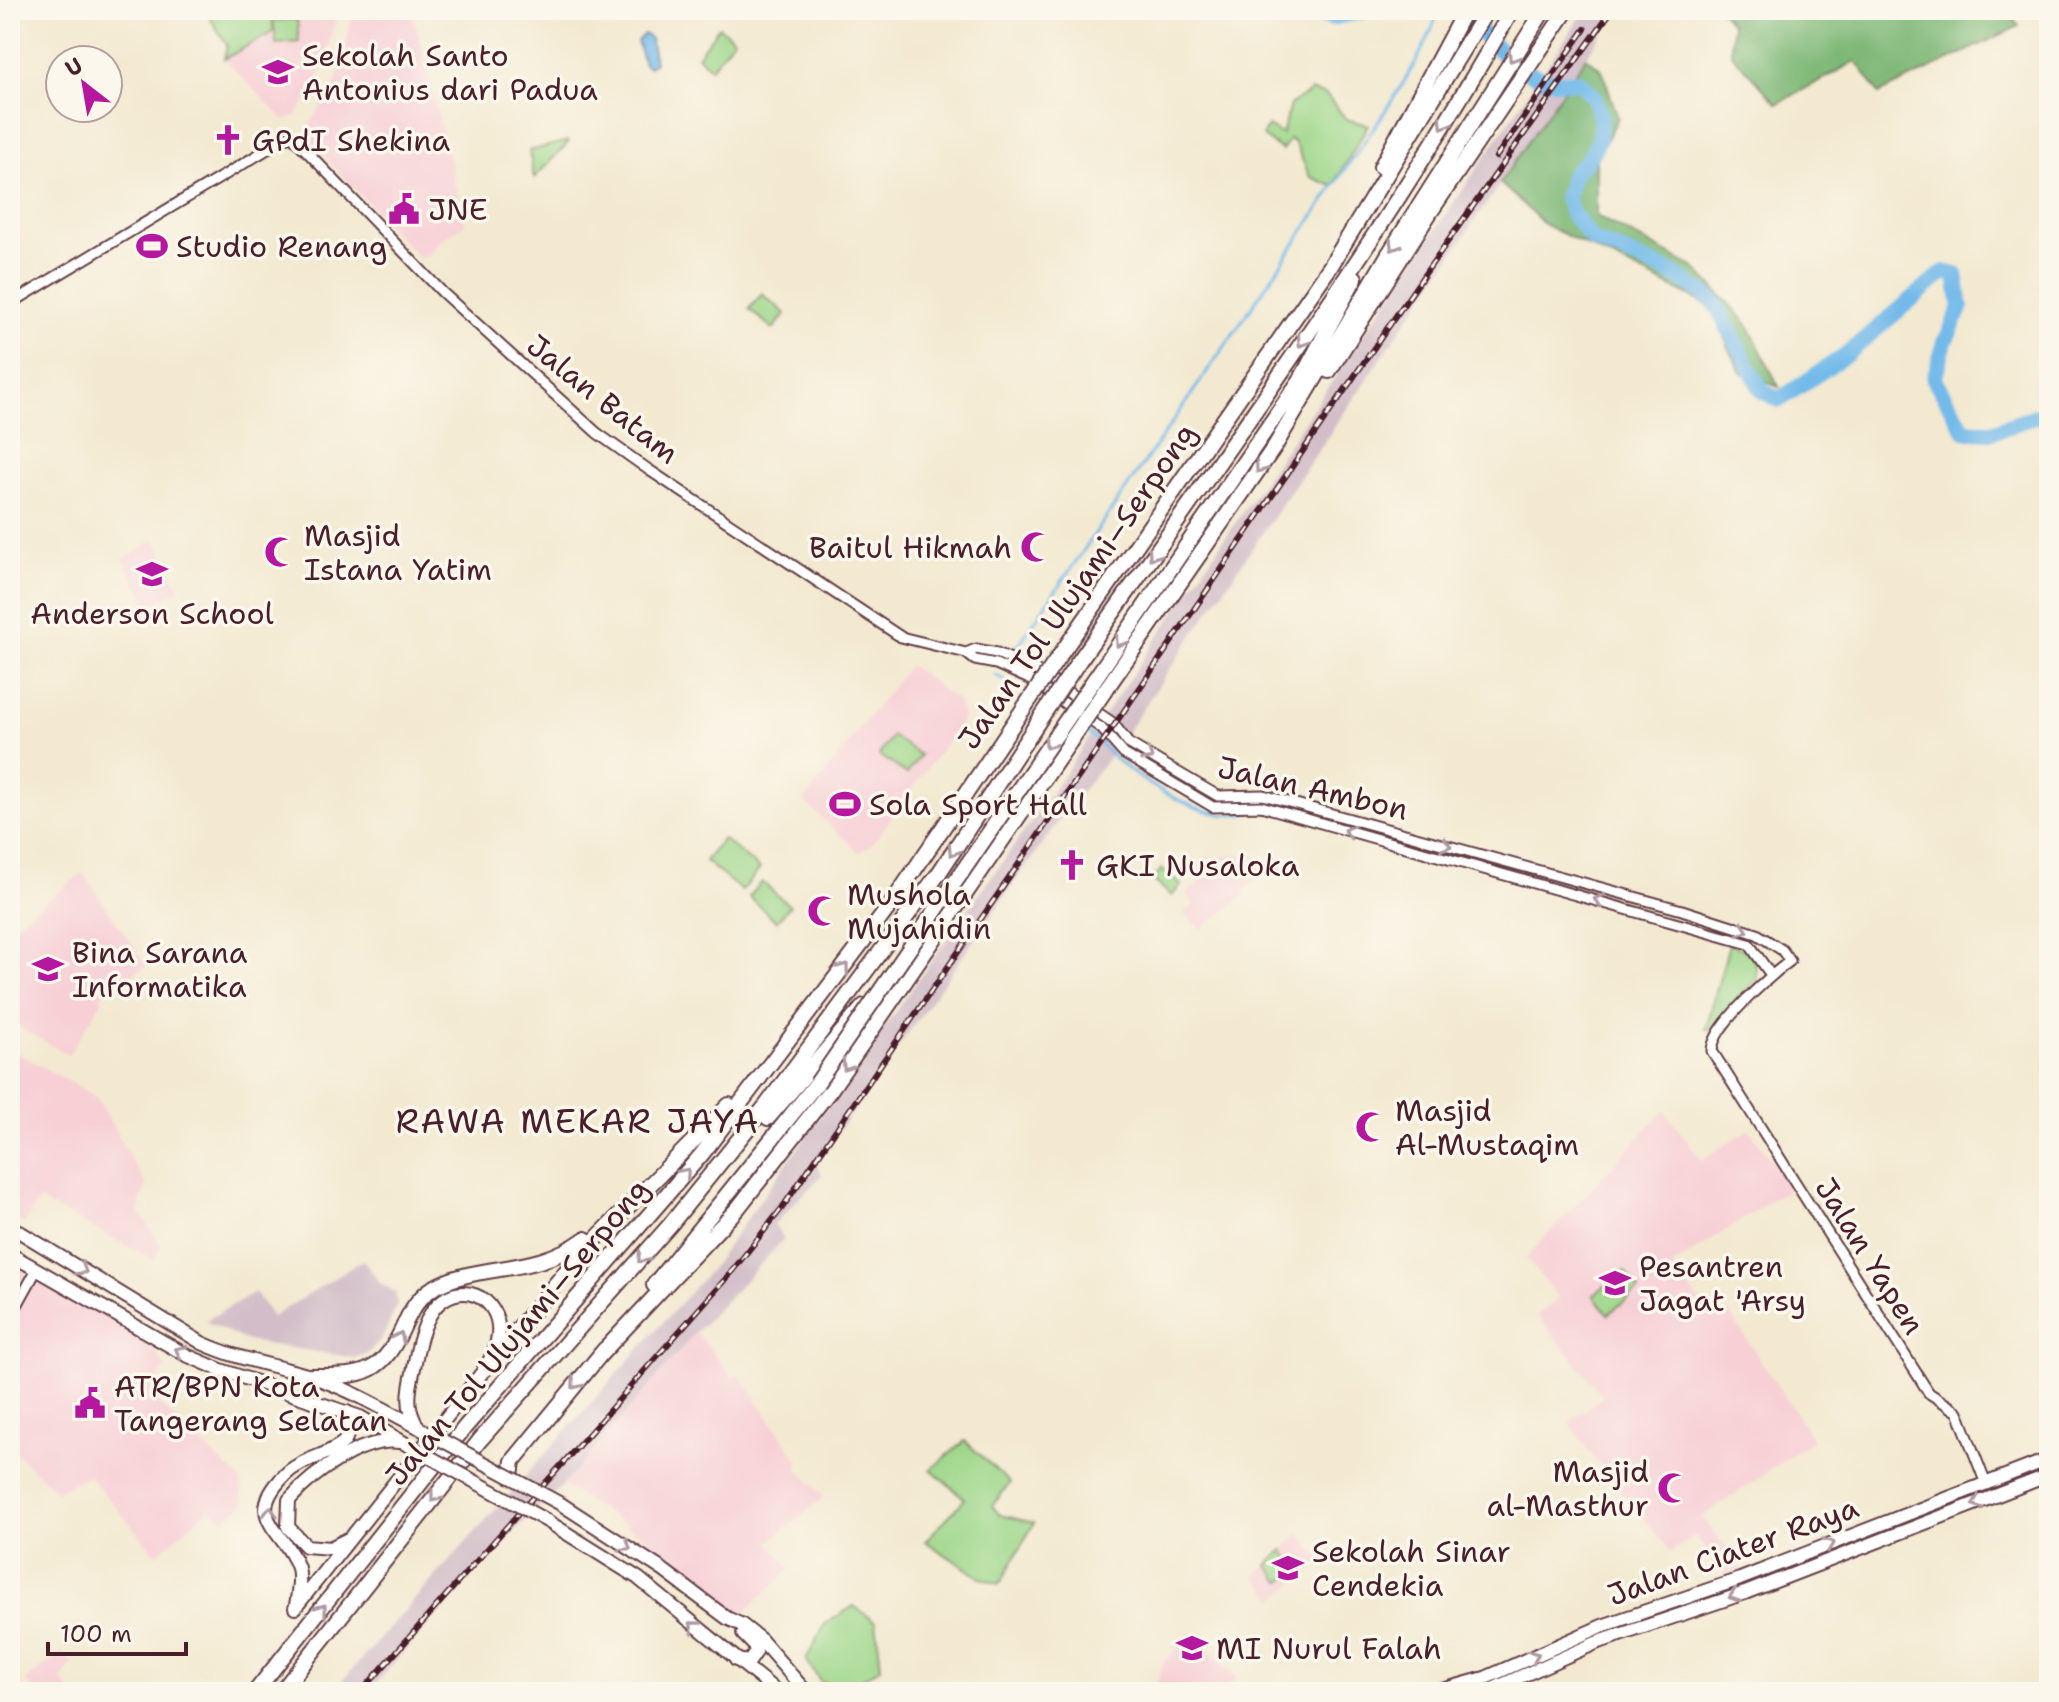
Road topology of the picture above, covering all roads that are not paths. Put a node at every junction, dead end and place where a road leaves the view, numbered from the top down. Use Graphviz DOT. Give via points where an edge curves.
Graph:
graph roads {
  1 [pos="1465,10"];
  2 [pos="1487,10"];
  3 [pos="1544,10"];
  4 [pos="1567,10"];
  5 [pos="1512,11"];
  6 [pos="1399,196"];
  7 [pos="1330,267"];
  8 [pos="10,304"];
  9 [pos="1275,446"];
  10 [pos="966,653"];
  11 [pos="1100,684"];
  12 [pos="1002,840"];
  13 [pos="1771,975"];
  14 [pos="802,1025"];
  15 [pos="620,1214"];
  16 [pos="670,1225"];
  17 [pos="10,1226"];
  18 [pos="10,1254"];
  19 [pos="37,1269"];
  20 [pos="10,1318"];
  21 [pos="599,1356"];
  22 [pos="485,1369"];
  23 [pos="311,1376"];
  24 [pos="347,1412"];
  25 [pos="419,1428"];
  26 [pos="405,1443"];
  27 [pos="2049,1459"];
  28 [pos="2049,1475"];
  29 [pos="511,1476"];
  30 [pos="1986,1484"];
  31 [pos="356,1534"];
  32 [pos="1788,1560"];
  33 [pos="1793,1574"];
  34 [pos="727,1618"];
  35 [pos="736,1660"];
  36 [pos="255,1692"];
  37 [pos="281,1692"];
  38 [pos="777,1692"];
  39 [pos="806,1692"];
  40 [pos="1435,1692"];
  41 [pos="1486,1692"];
  1 -- 7 [label="highway"];
  2 -- 7 [label="highway, Jalan Tol Ulujami–Serpong"];
  3 -- 9 [label="highway, one-way" via="1388,255"];
  4 -- 9 [label="highway" via="1431,211 1357,332"];
  5 -- 6 [label="highway, Jalan Tol Ulujami–Serpong, one-way"];
  6 -- 11 [label="highway, one-way" via="1301,379"];
  6 -- 16 [label="highway, Jalan Tol Ulujami–Serpong, one-way, bridge" via="939,873"];
  14 -- 7 [label="highway, Jalan Tol Ulujami–Serpong, one-way, bridge"];
  8 -- 10 [label="street, Jalan Batam" via="295,138 443,293 606,440 901,637"];
  9 -- 11 [label="highway, one-way"];
  13 -- 10 [label="street, Jalan Ambon, one-way" via="1749,944 1679,922 1261,806 1213,807 1124,754 1101,728 1029,679"];
  10 -- 13 [label="street, Jalan Ambon, one-way" via="997,653 1036,670 1113,723 1128,743 1208,792 1263,795 1757,934 1790,961"];
  11 -- 12 [label="highway, bridge" via="1069,743"];
  11 -- 21 [label="highway, one-way, bridge" via="817,1083"];
  12 -- 16 [label="highway" via="805,1076"];
  12 -- 21 [label="highway, one-way" via="831,1089 738,1208"];
  13 -- 30 [label="street, Jalan Yapen" via="1716,1035 1712,1051 1929,1393 1958,1412"];
  14 -- 15 [label="highway" via="689,1149"];
  36 -- 14 [label="highway, Jalan Tol Ulujami–Serpong, one-way" via="465,1427 702,1154"];
  15 -- 22 [label="highway" via="546,1292"];
  23 -- 15 [label="highway, one-way" via="367,1373 393,1351 416,1304 434,1288 551,1259"];
  16 -- 37 [label="highway, Jalan Tol Ulujami–Serpong, one-way" via="480,1440"];
  17 -- 23 [label="main road, one-way" via="202,1343"];
  18 -- 19 [label="main road"];
  19 -- 20 [label="street"];
  24 -- 19 [label="main road, one-way" via="221,1370"];
  21 -- 29 [label="highway, one-way" via="513,1461"];
  22 -- 25 [label="main road" via="497,1341 496,1315 480,1296 450,1295 429,1318 415,1363 408,1406"];
  22 -- 31 [label="main road"];
  23 -- 25 [label="main road"];
  24 -- 26 [label="main road"];
  31 -- 24 [label="main road, one-way" via="295,1608 298,1569 271,1529 269,1502 291,1469 345,1441"];
  25 -- 29 [label="main road, bridge"];
  26 -- 31 [label="main road" via="379,1443 351,1456 306,1483 289,1500 288,1527 306,1546 330,1548"];
  35 -- 26 [label="main road, one-way, bridge" via="638,1578"];
  27 -- 30 [label="main road, Jalan Ciater Raya"];
  28 -- 33 [label="main road, Jalan Ciater Raya, one-way"];
  29 -- 34 [label="main road, one-way, bridge" via="663,1570"];
  32 -- 30 [label="main road, Jalan Ciater Raya, one-way"];
  32 -- 33 [label="main road"];
  40 -- 32 [label="main road, Jalan Ciater Raya, one-way" via="1485,1678 1614,1621"];
  33 -- 41 [label="main road, Jalan Ciater Raya, one-way" via="1596,1643"];
  34 -- 35 [label="main road" via="756,1648 749,1662"];
  34 -- 39 [label="main road" via="761,1640"];
  35 -- 38 [label="main road"];
}
